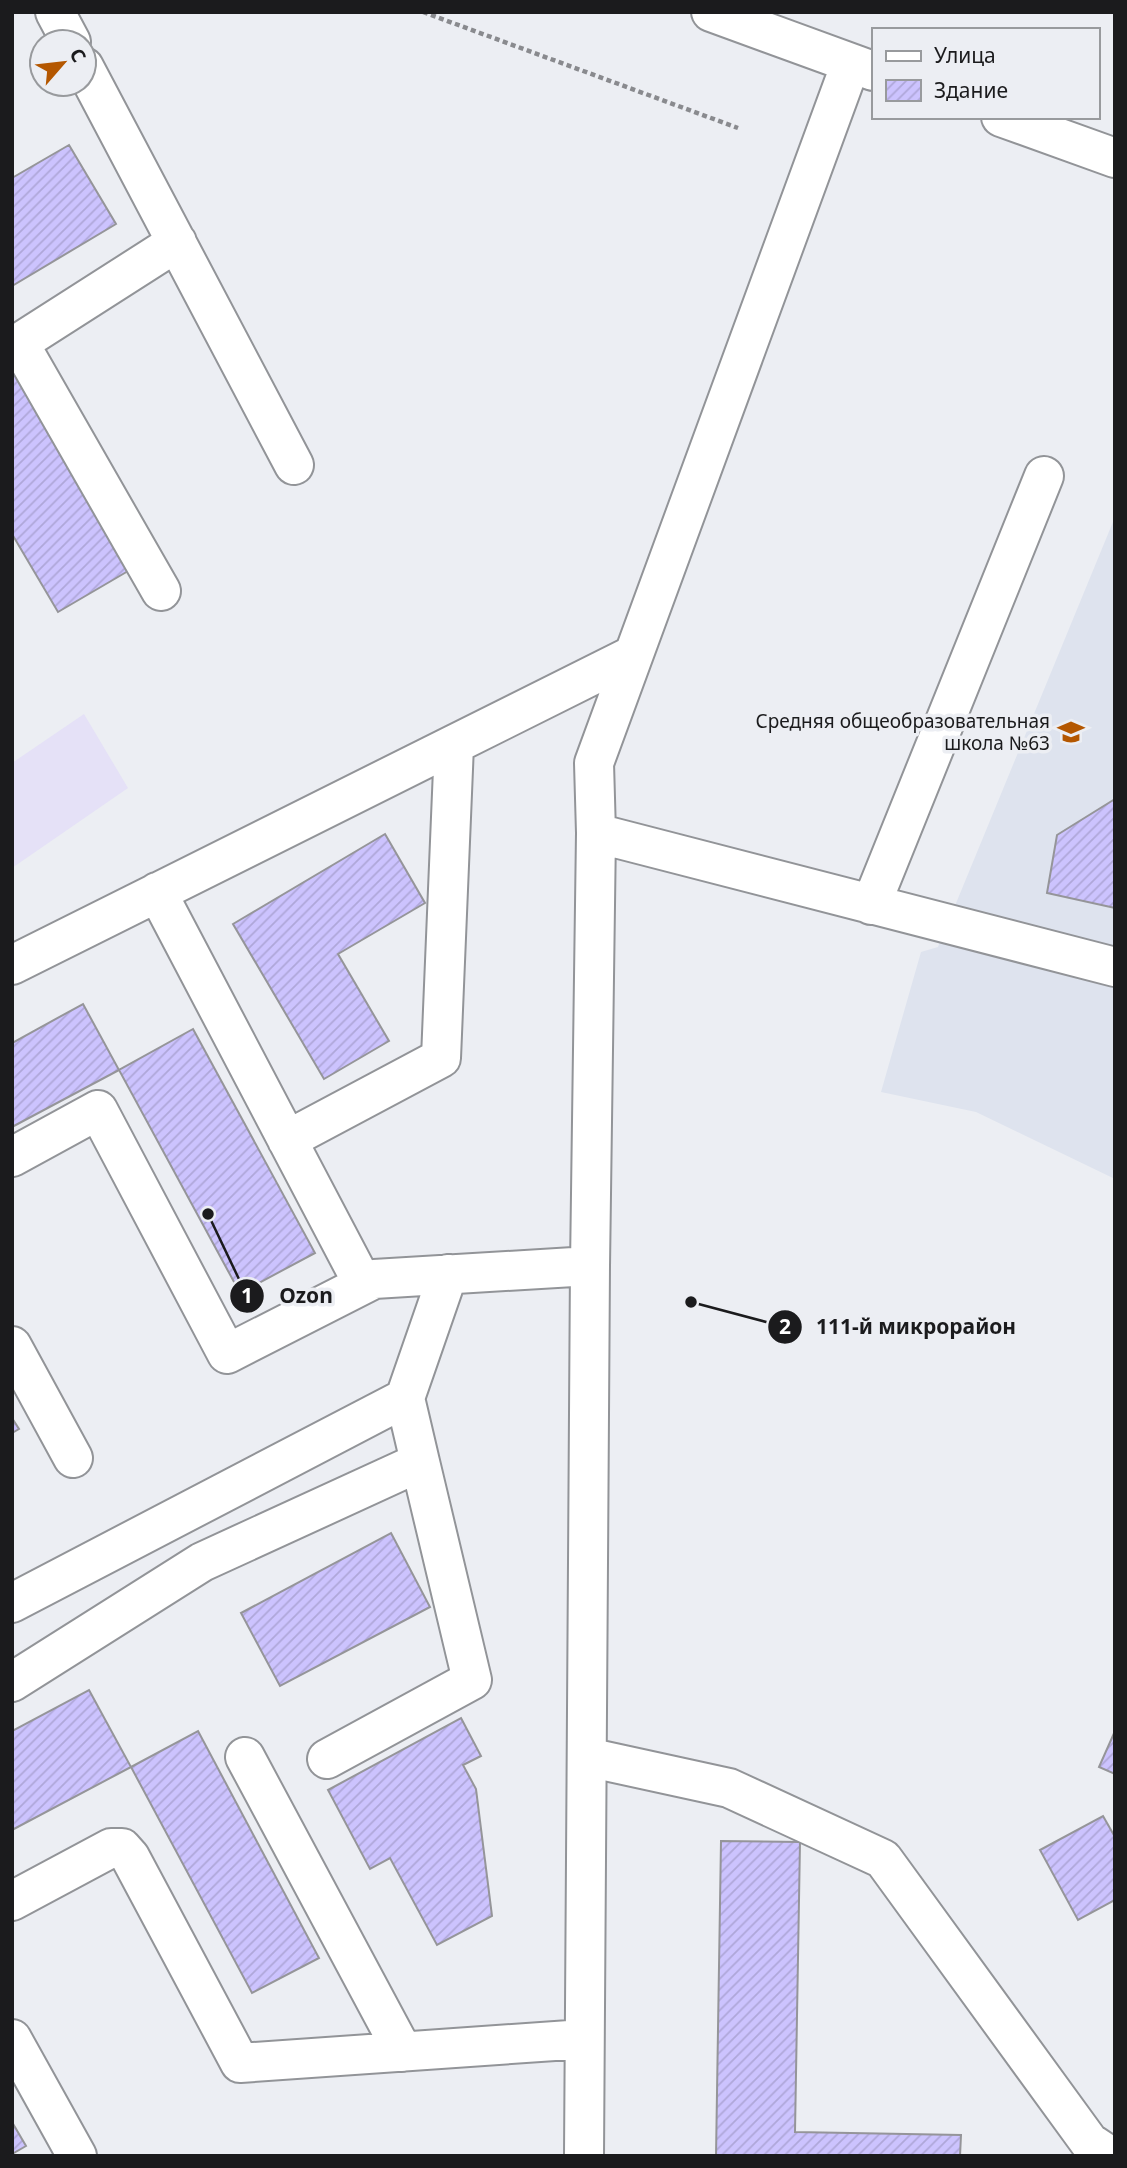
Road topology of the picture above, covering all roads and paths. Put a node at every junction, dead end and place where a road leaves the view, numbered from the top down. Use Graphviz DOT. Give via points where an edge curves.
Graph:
graph roads {
  1 [pos="55,12"];
  2 [pos="423,12"];
  3 [pos="711,12"];
  4 [pos="64,28"];
  5 [pos="862,67"];
  6 [pos="98,93"];
  7 [pos="1007,119"];
  8 [pos="738,128"];
  9 [pos="1115,158"];
  10 [pos="177,242"];
  11 [pos="294,465"];
  12 [pos="1044,476"];
  13 [pos="162,591"];
  14 [pos="634,655"];
  15 [pos="454,745"];
  16 [pos="596,832"];
  17 [pos="157,892"];
  18 [pos="871,905"];
  19 [pos="12,965"];
  20 [pos="1115,967"];
  21 [pos="287,1140"];
  22 [pos="12,1157"];
  23 [pos="590,1266"];
  24 [pos="448,1274"];
  25 [pos="363,1284"];
  26 [pos="12,1346"];
  27 [pos="405,1398"];
  28 [pos="73,1458"];
  29 [pos="420,1462"];
  30 [pos="12,1603"];
  31 [pos="12,1682"];
  32 [pos="245,1756"];
  33 [pos="587,1757"];
  34 [pos="327,1759"];
  35 [pos="12,1901"];
  36 [pos="12,2039"];
  37 [pos="584,2039"];
  38 [pos="403,2052"];
  39 [pos="76,2156"];
  40 [pos="584,2156"];
  41 [pos="1110,2156"];
  1 -- 4 [label="street"];
  2 -- 8 [label="path"];
  3 -- 5 [label="street"];
  5 -- 14 [label="street"];
  6 -- 10 [label="street"];
  7 -- 9 [label="street"];
  10 -- 11 [label="street"];
  10 -- 13 [label="street" via="19,342"];
  12 -- 18 [label="street"];
  14 -- 15 [label="street"];
  14 -- 16 [label="street" via="594,763"];
  15 -- 17 [label="street"];
  15 -- 21 [label="street" via="441,1058"];
  16 -- 18 [label="street"];
  16 -- 23 [label="street"];
  17 -- 19 [label="street"];
  17 -- 21 [label="street"];
  18 -- 20 [label="street"];
  21 -- 25 [label="street"];
  22 -- 25 [label="street" via="98,1110 227,1354"];
  23 -- 24 [label="street"];
  23 -- 33 [label="street"];
  24 -- 25 [label="street" via="374,1279"];
  24 -- 27 [label="street"];
  26 -- 28 [label="street"];
  27 -- 29 [label="street"];
  27 -- 30 [label="street"];
  29 -- 31 [label="street" via="202,1562"];
  29 -- 34 [label="street" via="472,1680"];
  32 -- 38 [label="street"];
  33 -- 37 [label="street"];
  33 -- 41 [label="street" via="729,1788 884,1859 1089,2142"];
  35 -- 38 [label="street" via="111,1848 122,1848 240,2063"];
  36 -- 39 [label="street"];
  37 -- 38 [label="street"];
  37 -- 40 [label="street"];
}
